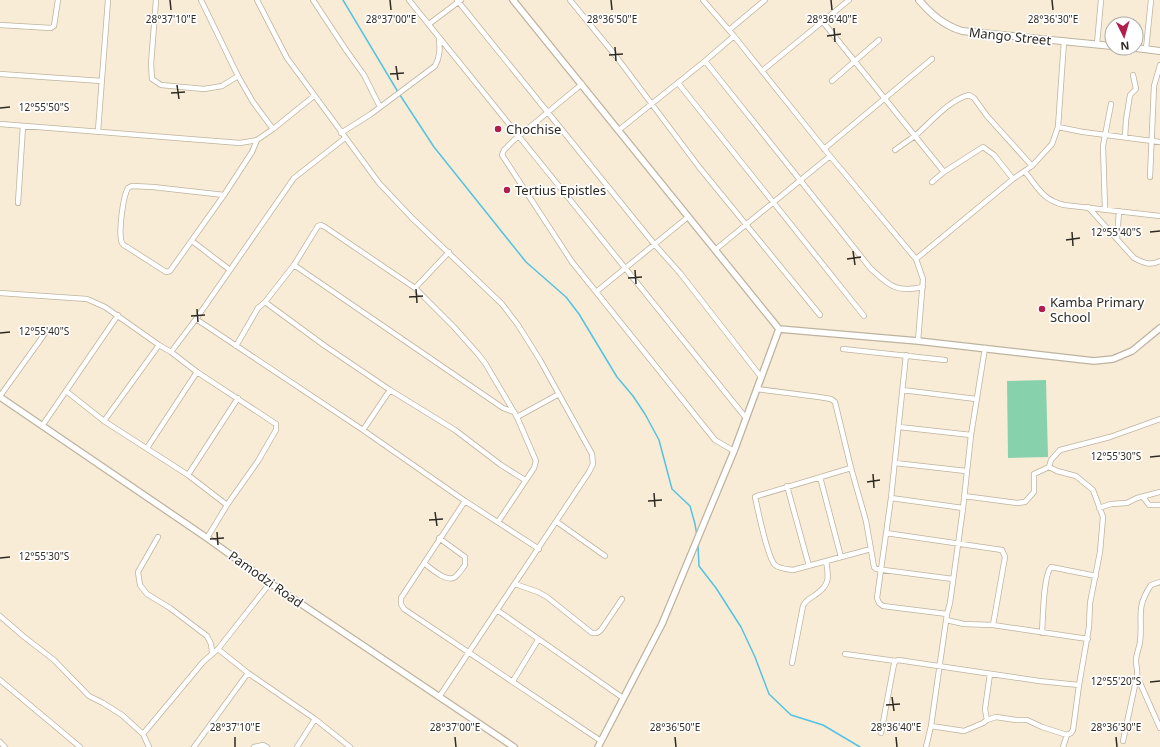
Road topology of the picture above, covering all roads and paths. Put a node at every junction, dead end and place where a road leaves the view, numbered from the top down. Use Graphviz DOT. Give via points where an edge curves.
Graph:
graph roads {
  1 [pos="58,0"];
  2 [pos="108,0"];
  3 [pos="156,0"];
  4 [pos="201,0"];
  5 [pos="257,0"];
  6 [pos="313,0"];
  7 [pos="408,0"];
  8 [pos="512,0"];
  9 [pos="570,0"];
  10 [pos="704,0"];
  11 [pos="765,0"];
  12 [pos="849,0"];
  13 [pos="918,0"];
  14 [pos="1101,0"];
  15 [pos="1151,0"];
  16 [pos="459,1"];
  17 [pos="823,22"];
  18 [pos="429,24"];
  19 [pos="0,25"];
  20 [pos="729,30"];
  21 [pos="734,36"];
  22 [pos="439,39"];
  23 [pos="880,40"];
  24 [pos="1064,41"];
  25 [pos="1097,44"];
  26 [pos="1104,45"];
  27 [pos="1146,49"];
  28 [pos="1160,51"];
  29 [pos="932,59"];
  30 [pos="705,61"];
  31 [pos="855,61"];
  32 [pos="1160,65"];
  33 [pos="762,71"];
  34 [pos="0,74"];
  35 [pos="1132,75"];
  36 [pos="238,76"];
  37 [pos="102,81"];
  38 [pos="832,81"];
  39 [pos="678,83"];
  40 [pos="582,84"];
  41 [pos="314,96"];
  42 [pos="884,98"];
  43 [pos="652,104"];
  44 [pos="1111,104"];
  45 [pos="380,107"];
  46 [pos="548,112"];
  47 [pos="0,124"];
  48 [pos="22,126"];
  49 [pos="1058,127"];
  50 [pos="273,129"];
  51 [pos="618,130"];
  52 [pos="98,131"];
  53 [pos="341,133"];
  54 [pos="1104,134"];
  55 [pos="915,136"];
  56 [pos="518,137"];
  57 [pos="1125,137"];
  58 [pos="345,138"];
  59 [pos="257,140"];
  60 [pos="1151,141"];
  61 [pos="1160,142"];
  62 [pos="824,149"];
  63 [pos="895,150"];
  64 [pos="830,156"];
  65 [pos="1032,166"];
  66 [pos="944,172"];
  67 [pos="1025,172"];
  68 [pos="1150,177"];
  69 [pos="1013,179"];
  70 [pos="800,180"];
  71 [pos="932,182"];
  72 [pos="224,195"];
  73 [pos="773,202"];
  74 [pos="18,203"];
  75 [pos="1088,207"];
  76 [pos="1106,209"];
  77 [pos="1118,211"];
  78 [pos="1160,216"];
  79 [pos="688,217"];
  80 [pos="746,224"];
  81 [pos="1117,239"];
  82 [pos="192,241"];
  83 [pos="655,245"];
  84 [pos="715,250"];
  85 [pos="449,252"];
  86 [pos="916,259"];
  87 [pos="1160,261"];
  88 [pos="294,265"];
  89 [pos="626,269"];
  90 [pos="230,270"];
  91 [pos="923,287"];
  92 [pos="415,288"];
  93 [pos="596,292"];
  94 [pos="0,293"];
  95 [pos="265,302"];
  96 [pos="118,315"];
  97 [pos="820,315"];
  98 [pos="864,316"];
  99 [pos="196,319"];
  100 [pos="1160,328"];
  101 [pos="779,329"];
  102 [pos="46,332"];
  103 [pos="918,341"];
  104 [pos="159,345"];
  105 [pos="236,346"];
  106 [pos="985,348"];
  107 [pos="843,349"];
  108 [pos="171,352"];
  109 [pos="906,355"];
  110 [pos="945,360"];
  111 [pos="197,372"];
  112 [pos="761,377"];
  113 [pos="757,389"];
  114 [pos="390,390"];
  115 [pos="902,390"];
  116 [pos="66,391"];
  117 [pos="558,394"];
  118 [pos="0,396"];
  119 [pos="238,398"];
  120 [pos="976,399"];
  121 [pos="514,412"];
  122 [pos="517,417"];
  123 [pos="746,418"];
  124 [pos="1160,419"];
  125 [pos="104,421"];
  126 [pos="42,426"];
  127 [pos="899,427"];
  128 [pos="363,430"];
  129 [pos="970,435"];
  130 [pos="146,448"];
  131 [pos="734,451"];
  132 [pos="895,463"];
  133 [pos="1049,467"];
  134 [pos="851,468"];
  135 [pos="966,471"];
  136 [pos="188,475"];
  137 [pos="820,477"];
  138 [pos="525,480"];
  139 [pos="787,486"];
  140 [pos="1160,492"];
  141 [pos="964,496"];
  142 [pos="1143,496"];
  143 [pos="891,498"];
  144 [pos="465,501"];
  145 [pos="227,505"];
  146 [pos="1160,505"];
  147 [pos="963,508"];
  148 [pos="1099,508"];
  149 [pos="498,522"];
  150 [pos="557,522"];
  151 [pos="886,533"];
  152 [pos="158,537"];
  153 [pos="207,538"];
  154 [pos="439,538"];
  155 [pos="958,543"];
  156 [pos="539,549"];
  157 [pos="871,549"];
  158 [pos="605,556"];
  159 [pos="841,557"];
  160 [pos="826,561"];
  161 [pos="424,563"];
  162 [pos="809,566"];
  163 [pos="881,569"];
  164 [pos="1096,576"];
  165 [pos="953,579"];
  166 [pos="1160,582"];
  167 [pos="270,583"];
  168 [pos="515,584"];
  169 [pos="622,599"];
  170 [pos="497,610"];
  171 [pos="947,614"];
  172 [pos="0,616"];
  173 [pos="946,620"];
  174 [pos="993,626"];
  175 [pos="1042,633"];
  176 [pos="1088,639"];
  177 [pos="538,640"];
  178 [pos="218,649"];
  179 [pos="212,652"];
  180 [pos="469,652"];
  181 [pos="845,654"];
  182 [pos="896,661"];
  183 [pos="792,663"];
  184 [pos="940,665"];
  185 [pos="248,673"];
  186 [pos="990,674"];
  187 [pos="1137,676"];
  188 [pos="0,680"];
  189 [pos="512,681"];
  190 [pos="1079,685"];
  191 [pos="439,697"];
  192 [pos="623,698"];
  193 [pos="315,719"];
  194 [pos="987,720"];
  195 [pos="931,726"];
  196 [pos="1160,728"];
  197 [pos="881,733"];
  198 [pos="143,734"];
  199 [pos="1067,735"];
  200 [pos="601,741"];
  201 [pos="1123,741"];
  202 [pos="0,742"];
  203 [pos="5,747"];
  204 [pos="80,747"];
  205 [pos="149,747"];
  206 [pos="194,747"];
  207 [pos="254,747"];
  208 [pos="267,747"];
  209 [pos="297,747"];
  210 [pos="350,747"];
  211 [pos="514,747"];
  212 [pos="598,747"];
  213 [pos="926,747"];
  214 [pos="1063,747"];
  1 -- 19 [label="street" via="54,26 51,28"];
  2 -- 37 [label="street"];
  3 -- 36 [label="street" via="151,64 152,79 155,82 161,86 204,89 222,86"];
  4 -- 36 [label="street"];
  5 -- 41 [label="street" via="287,58"];
  6 -- 45 [label="street" via="364,75"];
  7 -- 18 [label="street"];
  8 -- 40 [label="street"];
  9 -- 43 [label="street"];
  10 -- 20 [label="street"];
  11 -- 20 [label="street"];
  12 -- 17 [label="street"];
  13 -- 24 [label="main road, Mango Street" via="941,22 962,31"];
  14 -- 25 [label="street"];
  15 -- 27 [label="street"];
  16 -- 18 [label="street"];
  16 -- 46 [label="street"];
  17 -- 31 [label="street"];
  17 -- 33 [label="street"];
  18 -- 22 [label="street"];
  20 -- 21 [label="street"];
  21 -- 30 [label="street"];
  21 -- 33 [label="street"];
  22 -- 45 [label="street" via="440,54 435,66"];
  22 -- 56 [label="street"];
  23 -- 31 [label="street"];
  24 -- 25 [label="main road, Mango Street"];
  24 -- 49 [label="street"];
  25 -- 26 [label="main road, Mango Street"];
  27 -- 28 [label="main road"];
  29 -- 42 [label="street"];
  30 -- 39 [label="street"];
  30 -- 70 [label="street"];
  31 -- 38 [label="street"];
  31 -- 42 [label="street"];
  32 -- 60 [label="street" via="1154,86"];
  33 -- 62 [label="street"];
  34 -- 37 [label="street"];
  35 -- 57 [label="street" via="1136,89 1130,95"];
  36 -- 50 [label="street"];
  37 -- 52 [label="street"];
  39 -- 43 [label="street"];
  39 -- 73 [label="street"];
  40 -- 46 [label="street"];
  40 -- 51 [label="street"];
  41 -- 50 [label="street"];
  41 -- 53 [label="street"];
  42 -- 55 [label="street"];
  42 -- 62 [label="street"];
  43 -- 51 [label="street"];
  43 -- 80 [label="street"];
  44 -- 54 [label="street"];
  45 -- 53 [label="street"];
  46 -- 56 [label="street"];
  46 -- 83 [label="street"];
  47 -- 48 [label="street"];
  48 -- 52 [label="street"];
  48 -- 74 [label="street"];
  49 -- 54 [label="street"];
  49 -- 65 [label="street" via="1052,144"];
  50 -- 59 [label="street"];
  51 -- 79 [label="street"];
  52 -- 59 [label="street" via="240,143"];
  53 -- 58 [label="street"];
  54 -- 57 [label="street"];
  54 -- 76 [label="street"];
  55 -- 63 [label="street"];
  55 -- 65 [label="street" via="942,111 969,95"];
  55 -- 66 [label="street"];
  56 -- 89 [label="street"];
  56 -- 93 [label="street" via="502,155 572,262"];
  57 -- 60 [label="street"];
  58 -- 85 [label="street" via="379,182 412,218"];
  58 -- 90 [label="street" via="294,178"];
  59 -- 72 [label="street"];
  60 -- 61 [label="street"];
  60 -- 68 [label="street"];
  62 -- 64 [label="street"];
  64 -- 70 [label="street"];
  64 -- 86 [label="street"];
  65 -- 67 [label="street"];
  66 -- 69 [label="street" via="983,147 994,155"];
  66 -- 71 [label="street"];
  67 -- 69 [label="street"];
  67 -- 75 [label="street" via="1045,197 1064,205"];
  69 -- 86 [label="street"];
  70 -- 73 [label="street"];
  70 -- 91 [label="street" via="871,269 887,283 908,290"];
  72 -- 82 [label="street"];
  72 -- 82 [label="street" via="132,186 125,192 121,220 123,244 166,272 170,272"];
  73 -- 80 [label="street"];
  73 -- 98 [label="street"];
  75 -- 76 [label="street"];
  75 -- 81 [label="street"];
  76 -- 77 [label="street"];
  77 -- 78 [label="street"];
  77 -- 81 [label="street"];
  79 -- 83 [label="street"];
  79 -- 84 [label="street"];
  80 -- 84 [label="street"];
  80 -- 97 [label="street"];
  81 -- 87 [label="street" via="1134,258 1150,264"];
  82 -- 90 [label="street"];
  83 -- 89 [label="street"];
  83 -- 112 [label="street"];
  84 -- 101 [label="street"];
  85 -- 92 [label="street"];
  85 -- 117 [label="street" via="502,304 540,360"];
  86 -- 91 [label="street"];
  88 -- 92 [label="street" via="321,225"];
  88 -- 95 [label="street"];
  88 -- 121 [label="street" via="502,408"];
  89 -- 93 [label="street"];
  89 -- 123 [label="street"];
  90 -- 99 [label="street"];
  91 -- 103 [label="street"];
  92 -- 121 [label="street" via="478,354"];
  93 -- 131 [label="street" via="715,440"];
  94 -- 96 [label="street" via="87,299 105,306"];
  95 -- 105 [label="street" via="258,308"];
  95 -- 114 [label="street"];
  96 -- 104 [label="street"];
  96 -- 116 [label="street"];
  99 -- 105 [label="street"];
  99 -- 108 [label="street"];
  100 -- 106 [label="street" via="1132,351 1113,359 1094,361"];
  101 -- 103 [label="street"];
  101 -- 112 [label="street"];
  102 -- 118 [label="street"];
  103 -- 106 [label="street"];
  104 -- 108 [label="street"];
  104 -- 125 [label="street"];
  105 -- 128 [label="street"];
  106 -- 120 [label="street"];
  107 -- 109 [label="street"];
  108 -- 111 [label="street"];
  109 -- 110 [label="street"];
  109 -- 115 [label="street"];
  111 -- 119 [label="street"];
  111 -- 130 [label="street"];
  112 -- 113 [label="street"];
  113 -- 123 [label="street"];
  113 -- 134 [label="street" via="819,397 835,402"];
  114 -- 128 [label="street"];
  114 -- 138 [label="street" via="455,430"];
  115 -- 120 [label="street"];
  115 -- 127 [label="street"];
  116 -- 125 [label="street"];
  116 -- 126 [label="street"];
  117 -- 122 [label="street"];
  117 -- 150 [label="street" via="592,454 593,464"];
  118 -- 126 [label="street, Pamodzi Road"];
  119 -- 136 [label="street"];
  119 -- 145 [label="street" via="276,424 276,430"];
  120 -- 129 [label="street"];
  121 -- 122 [label="street"];
  122 -- 138 [label="street" via="536,461"];
  123 -- 131 [label="street"];
  124 -- 133 [label="street" via="1110,437 1060,450 1051,460"];
  125 -- 130 [label="street"];
  126 -- 153 [label="street, Pamodzi Road"];
  127 -- 129 [label="street"];
  127 -- 132 [label="street"];
  128 -- 144 [label="street"];
  129 -- 135 [label="street"];
  130 -- 136 [label="street"];
  131 -- 192 [label="street" via="662,624"];
  132 -- 135 [label="street"];
  132 -- 143 [label="street"];
  133 -- 141 [label="street" via="1034,474 1034,492 1025,502 1008,503"];
  133 -- 148 [label="street" via="1082,480 1092,490"];
  134 -- 137 [label="street"];
  134 -- 157 [label="street"];
  135 -- 141 [label="street"];
  136 -- 145 [label="street"];
  137 -- 139 [label="street"];
  137 -- 159 [label="street"];
  138 -- 149 [label="street"];
  139 -- 162 [label="street"];
  139 -- 162 [label="street" via="756,497 771,559 776,566 784,569 793,570"];
  140 -- 142 [label="street"];
  141 -- 147 [label="street"];
  142 -- 146 [label="street" via="1148,505"];
  142 -- 148 [label="street" via="1127,503 1110,504"];
  143 -- 147 [label="street"];
  143 -- 151 [label="street"];
  144 -- 149 [label="street"];
  144 -- 154 [label="street"];
  145 -- 153 [label="street"];
  147 -- 155 [label="street"];
  148 -- 164 [label="street" via="1103,518"];
  149 -- 156 [label="street"];
  150 -- 156 [label="street"];
  150 -- 158 [label="street"];
  151 -- 155 [label="street"];
  151 -- 163 [label="street"];
  152 -- 179 [label="street" via="138,572 140,585 147,594 207,636"];
  153 -- 167 [label="street, Pamodzi Road"];
  154 -- 161 [label="street"];
  154 -- 161 [label="street" via="465,557 465,565 450,579"];
  155 -- 165 [label="street"];
  155 -- 174 [label="street" via="1002,550 1004,554"];
  156 -- 168 [label="street"];
  157 -- 159 [label="street"];
  157 -- 163 [label="street" via="874,567"];
  159 -- 160 [label="street"];
  160 -- 162 [label="street"];
  160 -- 183 [label="street" via="829,575 826,584 802,606"];
  161 -- 180 [label="street" via="401,598 401,604 404,609"];
  163 -- 165 [label="street"];
  163 -- 171 [label="street" via="877,598 883,606"];
  164 -- 175 [label="street" via="1056,568 1049,570 1045,586"];
  164 -- 176 [label="street" via="1090,603"];
  165 -- 171 [label="street"];
  166 -- 187 [label="street" via="1150,585 1141,604 1140,644 1136,656"];
  167 -- 178 [label="street"];
  167 -- 191 [label="street, Pamodzi Road"];
  168 -- 169 [label="street" via="546,597 592,633 602,630"];
  168 -- 170 [label="street"];
  170 -- 177 [label="street"];
  170 -- 180 [label="street"];
  171 -- 173 [label="street"];
  172 -- 198 [label="street" via="54,660 89,696 122,715"];
  173 -- 174 [label="street"];
  173 -- 184 [label="street"];
  174 -- 175 [label="street"];
  175 -- 176 [label="street"];
  176 -- 190 [label="street"];
  177 -- 189 [label="street"];
  177 -- 192 [label="street"];
  178 -- 185 [label="street"];
  178 -- 198 [label="street" via="202,662"];
  180 -- 189 [label="street"];
  180 -- 191 [label="street"];
  181 -- 182 [label="street"];
  182 -- 184 [label="street"];
  182 -- 197 [label="street"];
  184 -- 186 [label="street"];
  184 -- 195 [label="street"];
  185 -- 193 [label="street"];
  185 -- 206 [label="street"];
  186 -- 190 [label="street"];
  186 -- 194 [label="street" via="985,709"];
  187 -- 196 [label="street"];
  187 -- 201 [label="street"];
  188 -- 204 [label="street"];
  189 -- 200 [label="street"];
  190 -- 199 [label="street" via="1073,730"];
  191 -- 211 [label="street, Pamodzi Road"];
  192 -- 200 [label="street"];
  193 -- 209 [label="street"];
  193 -- 210 [label="street"];
  194 -- 195 [label="street" via="964,731"];
  194 -- 199 [label="street" via="996,717 1027,720"];
  195 -- 213 [label="street"];
  198 -- 205 [label="street"];
  199 -- 214 [label="street"];
  200 -- 212 [label="street"];
  202 -- 203 [label="street"];
  207 -- 208 [label="street"];
}
